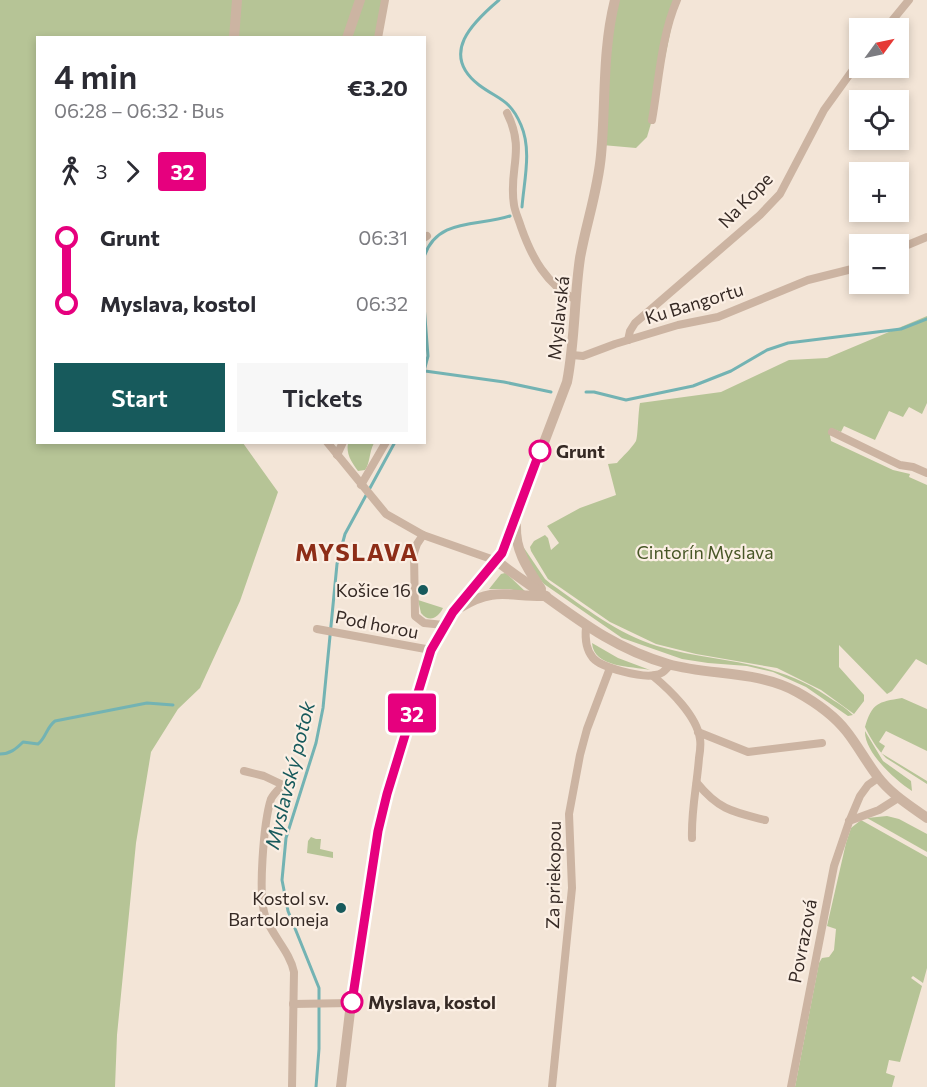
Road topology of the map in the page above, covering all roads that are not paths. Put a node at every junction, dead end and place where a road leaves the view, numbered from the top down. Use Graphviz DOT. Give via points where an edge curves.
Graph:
graph roads {
  1 [pos="237,0"];
  2 [pos="360,0"];
  3 [pos="385,0"];
  4 [pos="605,0"];
  5 [pos="615,0"];
  6 [pos="677,0"];
  7 [pos="909,0"];
  8 [pos="894,18"];
  9 [pos="609,23"];
  10 [pos="234,36"];
  11 [pos="348,36"];
  12 [pos="378,36"];
  13 [pos="849,75"];
  14 [pos="507,113"];
  15 [pos="652,120"];
  16 [pos="927,237"];
  17 [pos="909,244"];
  18 [pos="849,270"];
  19 [pos="576,300"];
  20 [pos="628,340"];
  21 [pos="572,355"];
  22 [pos="832,432"];
  23 [pos="329,444"];
  24 [pos="342,444"];
  25 [pos="385,444"];
  26 [pos="337,455"];
  27 [pos="927,473"];
  28 [pos="363,487"];
  29 [pos="516,514"];
  30 [pos="423,535"];
  31 [pos="497,561"];
  32 [pos="546,596"];
  33 [pos="453,612"];
  34 [pos="444,625"];
  35 [pos="586,627"];
  36 [pos="317,629"];
  37 [pos="431,650"];
  38 [pos="670,665"];
  39 [pos="610,668"];
  40 [pos="653,676"];
  41 [pos="698,732"];
  42 [pos="822,743"];
  43 [pos="244,771"];
  44 [pos="878,778"];
  45 [pos="697,783"];
  46 [pos="898,798"];
  47 [pos="927,818"];
  48 [pos="765,820"];
  49 [pos="849,822"];
  50 [pos="692,837"];
  51 [pos="351,1003"];
  52 [pos="293,1004"];
  53 [pos="292,1087"];
  54 [pos="342,1087"];
  55 [pos="552,1087"];
  56 [pos="791,1087"];
  1 -- 10 [label="street"];
  2 -- 11 [label="street"];
  3 -- 12 [label="street"];
  4 -- 9 [label="street"];
  5 -- 9 [label="street, Myslavská"];
  6 -- 15 [label="street" via="668,22"];
  7 -- 8 [label="street"];
  9 -- 19 [label="street, Myslavská" via="602,154 580,258"];
  13 -- 20 [label="street, Na Kope" via="824,110 780,194 635,323"];
  14 -- 19 [label="street" via="517,148 514,206 524,235 547,278"];
  16 -- 17 [label="street"];
  18 -- 20 [label="street, Ku Bangortu" via="808,280 717,317"];
  19 -- 21 [label="street, Myslavská"];
  20 -- 21 [label="street, Ku Bangortu" via="582,356"];
  21 -- 29 [label="street, Myslavská" via="564,391"];
  22 -- 27 [label="street" via="900,465"];
  23 -- 26 [label="street"];
  24 -- 26 [label="street"];
  25 -- 28 [label="street"];
  26 -- 28 [label="street"];
  28 -- 30 [label="street" via="386,514"];
  29 -- 31 [label="street, Myslavská"];
  29 -- 32 [label="street" via="516,541 521,556"];
  30 -- 31 [label="street"];
  30 -- 34 [label="street, Pod horou" via="414,554 415,616 424,623"];
  31 -- 32 [label="street"];
  31 -- 33 [label="street, Myslavská"];
  32 -- 33 [label="street, Myslavská" via="491,593"];
  32 -- 35 [label="street"];
  33 -- 34 [label="street, Myslavská"];
  34 -- 37 [label="street, Myslavská"];
  35 -- 38 [label="street" via="626,650"];
  35 -- 39 [label="street" via="589,652"];
  36 -- 37 [label="street, Pod horou"];
  37 -- 51 [label="street, Myslavská" via="378,831"];
  38 -- 40 [label="street" via="664,673"];
  38 -- 44 [label="street" via="760,678 794,691 846,730"];
  39 -- 40 [label="street"];
  39 -- 55 [label="street, Za priekopou" via="587,729 570,814 572,888"];
  40 -- 41 [label="street" via="683,705"];
  41 -- 42 [label="street" via="748,752"];
  41 -- 45 [label="street"];
  43 -- 52 [label="street" via="283,784 271,800 261,896 265,917 293,966"];
  44 -- 46 [label="street"];
  44 -- 49 [label="street, Povrazová" via="863,790"];
  45 -- 48 [label="street" via="716,803"];
  45 -- 50 [label="street"];
  46 -- 47 [label="street"];
  46 -- 49 [label="street"];
  49 -- 56 [label="street, Povrazová" via="834,866"];
  51 -- 52 [label="street"];
  51 -- 54 [label="street, Myslavská"];
  52 -- 53 [label="street"];
}
